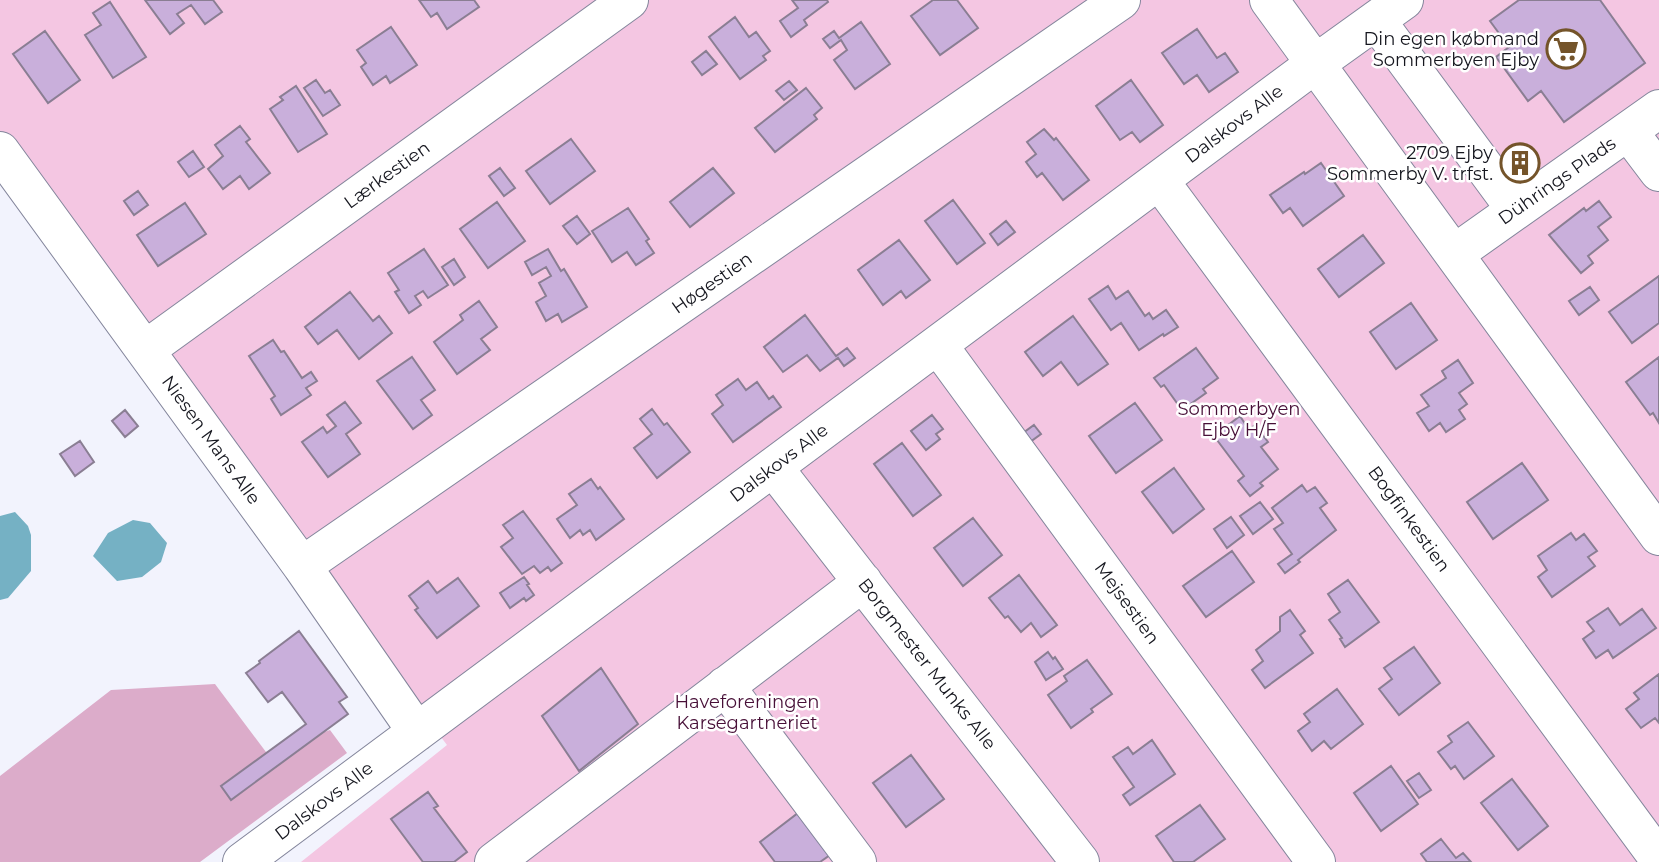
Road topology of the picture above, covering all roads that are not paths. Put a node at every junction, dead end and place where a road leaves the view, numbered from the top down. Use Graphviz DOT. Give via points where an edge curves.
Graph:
graph roads {
  1 [pos="629,0"];
  2 [pos="1121,0"];
  3 [pos="1269,0"];
  4 [pos="1390,10"];
  5 [pos="1315,64"];
  6 [pos="1659,109"];
  7 [pos="1629,131"];
  8 [pos="0,151"];
  9 [pos="1659,172"];
  10 [pos="1159,180"];
  11 [pos="1516,210"];
  12 [pos="1454,254"];
  13 [pos="938,345"];
  14 [pos="145,350"];
  15 [pos="773,467"];
  16 [pos="1659,536"];
  17 [pos="302,566"];
  18 [pos="863,582"];
  19 [pos="725,686"];
  20 [pos="417,732"];
  21 [pos="516,856"];
  22 [pos="1659,859"];
  23 [pos="242,862"];
  24 [pos="858,862"];
  25 [pos="1080,862"];
  26 [pos="1316,862"];
  1 -- 14 [label="street, Lærkestien"];
  2 -- 17 [label="street, Høgestien"];
  3 -- 5 [label="street"];
  4 -- 5 [label="street"];
  4 -- 11 [label="street"];
  5 -- 10 [label="street, Dalskovs Alle"];
  5 -- 12 [label="street"];
  6 -- 7 [label="street, Dührings Plads"];
  7 -- 9 [label="street"];
  7 -- 11 [label="street, Dührings Plads"];
  8 -- 14 [label="street, Niesen Mans Alle"];
  10 -- 13 [label="street, Dalskovs Alle"];
  10 -- 22 [label="street, Bogfinkestien"];
  11 -- 12 [label="street, Dührings Plads"];
  12 -- 16 [label="street"];
  13 -- 15 [label="street, Dalskovs Alle"];
  13 -- 26 [label="street, Mejsestien"];
  14 -- 17 [label="street, Niesen Mans Alle"];
  15 -- 18 [label="street, Borgmester Munks Alle"];
  15 -- 20 [label="street, Dalskovs Alle"];
  17 -- 20 [label="street, Niesen Mans Alle"];
  18 -- 19 [label="street"];
  18 -- 25 [label="street, Borgmester Munks Alle"];
  19 -- 21 [label="street"];
  19 -- 24 [label="street"];
  20 -- 23 [label="street, Dalskovs Alle"];
}
